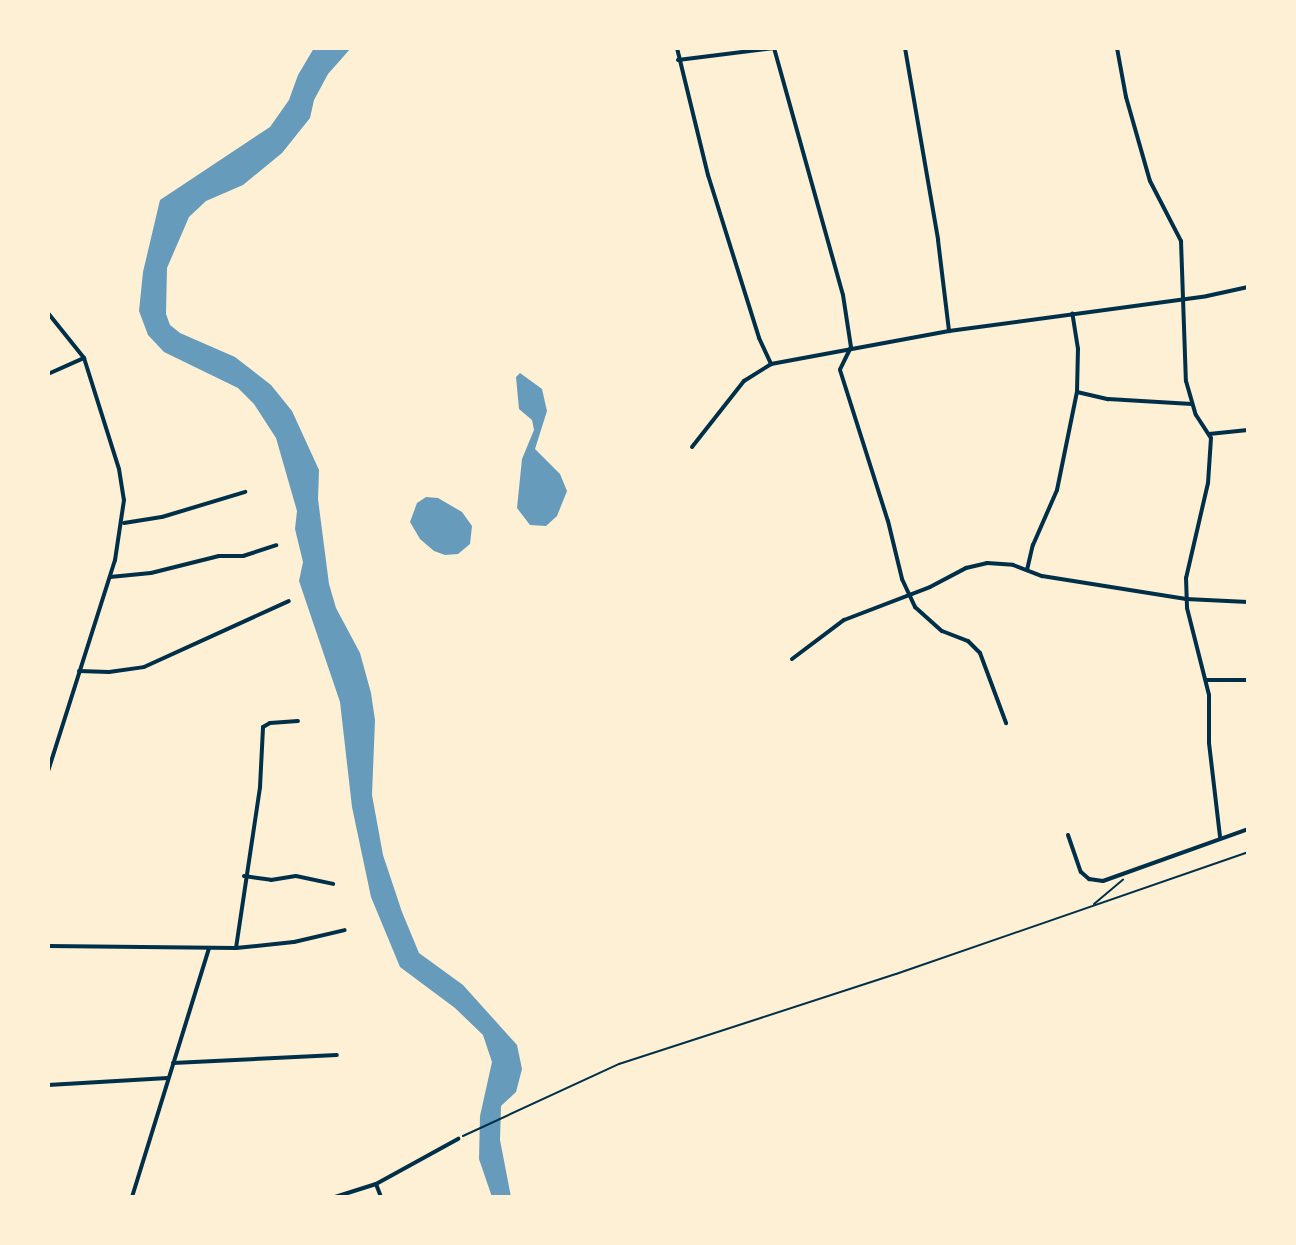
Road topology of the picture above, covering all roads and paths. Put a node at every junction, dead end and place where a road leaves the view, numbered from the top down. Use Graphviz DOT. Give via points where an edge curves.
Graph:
graph roads {
  1 [pos="677,48"];
  2 [pos="774,48"];
  3 [pos="905,48"];
  4 [pos="1117,48"];
  5 [pos="678,60"];
  6 [pos="1248,287"];
  7 [pos="1184,297"];
  8 [pos="1072,312"];
  9 [pos="48,313"];
  10 [pos="949,331"];
  11 [pos="851,347"];
  12 [pos="84,358"];
  13 [pos="771,364"];
  14 [pos="48,374"];
  15 [pos="1077,392"];
  16 [pos="1192,404"];
  17 [pos="1248,430"];
  18 [pos="1209,434"];
  19 [pos="692,447"];
  20 [pos="245,492"];
  21 [pos="124,523"];
  22 [pos="276,545"];
  23 [pos="1027,570"];
  24 [pos="110,577"];
  25 [pos="909,595"];
  26 [pos="1186,599"];
  27 [pos="289,601"];
  28 [pos="1248,602"];
  29 [pos="792,659"];
  30 [pos="79,671"];
  31 [pos="1206,680"];
  32 [pos="1248,680"];
  33 [pos="298,721"];
  34 [pos="1006,723"];
  35 [pos="48,771"];
  36 [pos="1248,829"];
  37 [pos="1068,835"];
  38 [pos="1220,837"];
  39 [pos="1248,852"];
  40 [pos="1134,871"];
  41 [pos="244,876"];
  42 [pos="333,884"];
  43 [pos="1090,907"];
  44 [pos="345,930"];
  45 [pos="48,946"];
  46 [pos="236,948"];
  47 [pos="209,949"];
  48 [pos="337,1055"];
  49 [pos="173,1063"];
  50 [pos="168,1078"];
  51 [pos="48,1085"];
  52 [pos="458,1139"];
  53 [pos="376,1184"];
  54 [pos="132,1197"];
  55 [pos="335,1197"];
  56 [pos="381,1197"];
  1 -- 5 [label="street"];
  2 -- 5 [label="street"];
  2 -- 11 [label="street" via="843,295"];
  3 -- 10 [label="street"];
  4 -- 7 [label="street" via="1150,181 1181,241"];
  5 -- 13 [label="street" via="708,175"];
  6 -- 7 [label="street"];
  7 -- 8 [label="street"];
  7 -- 16 [label="street" via="1183,348"];
  8 -- 10 [label="street"];
  8 -- 15 [label="street"];
  9 -- 12 [label="street"];
  10 -- 11 [label="street"];
  11 -- 13 [label="street"];
  11 -- 25 [label="street" via="840,370"];
  12 -- 14 [label="street"];
  12 -- 21 [label="street" via="119,469"];
  13 -- 19 [label="street" via="744,381"];
  15 -- 16 [label="street"];
  15 -- 23 [label="street" via="1057,490"];
  16 -- 18 [label="street"];
  17 -- 18 [label="street"];
  18 -- 26 [label="street" via="1208,483"];
  20 -- 21 [label="street"];
  21 -- 24 [label="street"];
  22 -- 24 [label="street" via="243,556"];
  23 -- 25 [label="street" via="981,564"];
  23 -- 26 [label="street"];
  24 -- 30 [label="street"];
  25 -- 29 [label="street" via="844,620"];
  25 -- 34 [label="street" via="942,631 968,641 980,653"];
  26 -- 28 [label="street"];
  26 -- 31 [label="street"];
  27 -- 30 [label="street" via="139,669"];
  30 -- 35 [label="street"];
  31 -- 32 [label="street"];
  31 -- 38 [label="street"];
  33 -- 41 [label="street" via="263,727 260,787"];
  36 -- 38 [label="street"];
  37 -- 40 [label="street" via="1077,866 1089,879 1108,881"];
  38 -- 40 [label="street"];
  39 -- 43 [label="path"];
  40 -- 43 [label="path"];
  41 -- 42 [label="street" via="296,876"];
  41 -- 46 [label="street"];
  43 -- 52 [label="path" via="619,1064"];
  44 -- 46 [label="street"];
  45 -- 47 [label="street"];
  46 -- 47 [label="street"];
  47 -- 49 [label="street"];
  48 -- 49 [label="street"];
  49 -- 50 [label="street"];
  50 -- 51 [label="street"];
  50 -- 54 [label="street"];
  52 -- 53 [label="street"];
  53 -- 55 [label="street"];
  53 -- 56 [label="street"];
}
